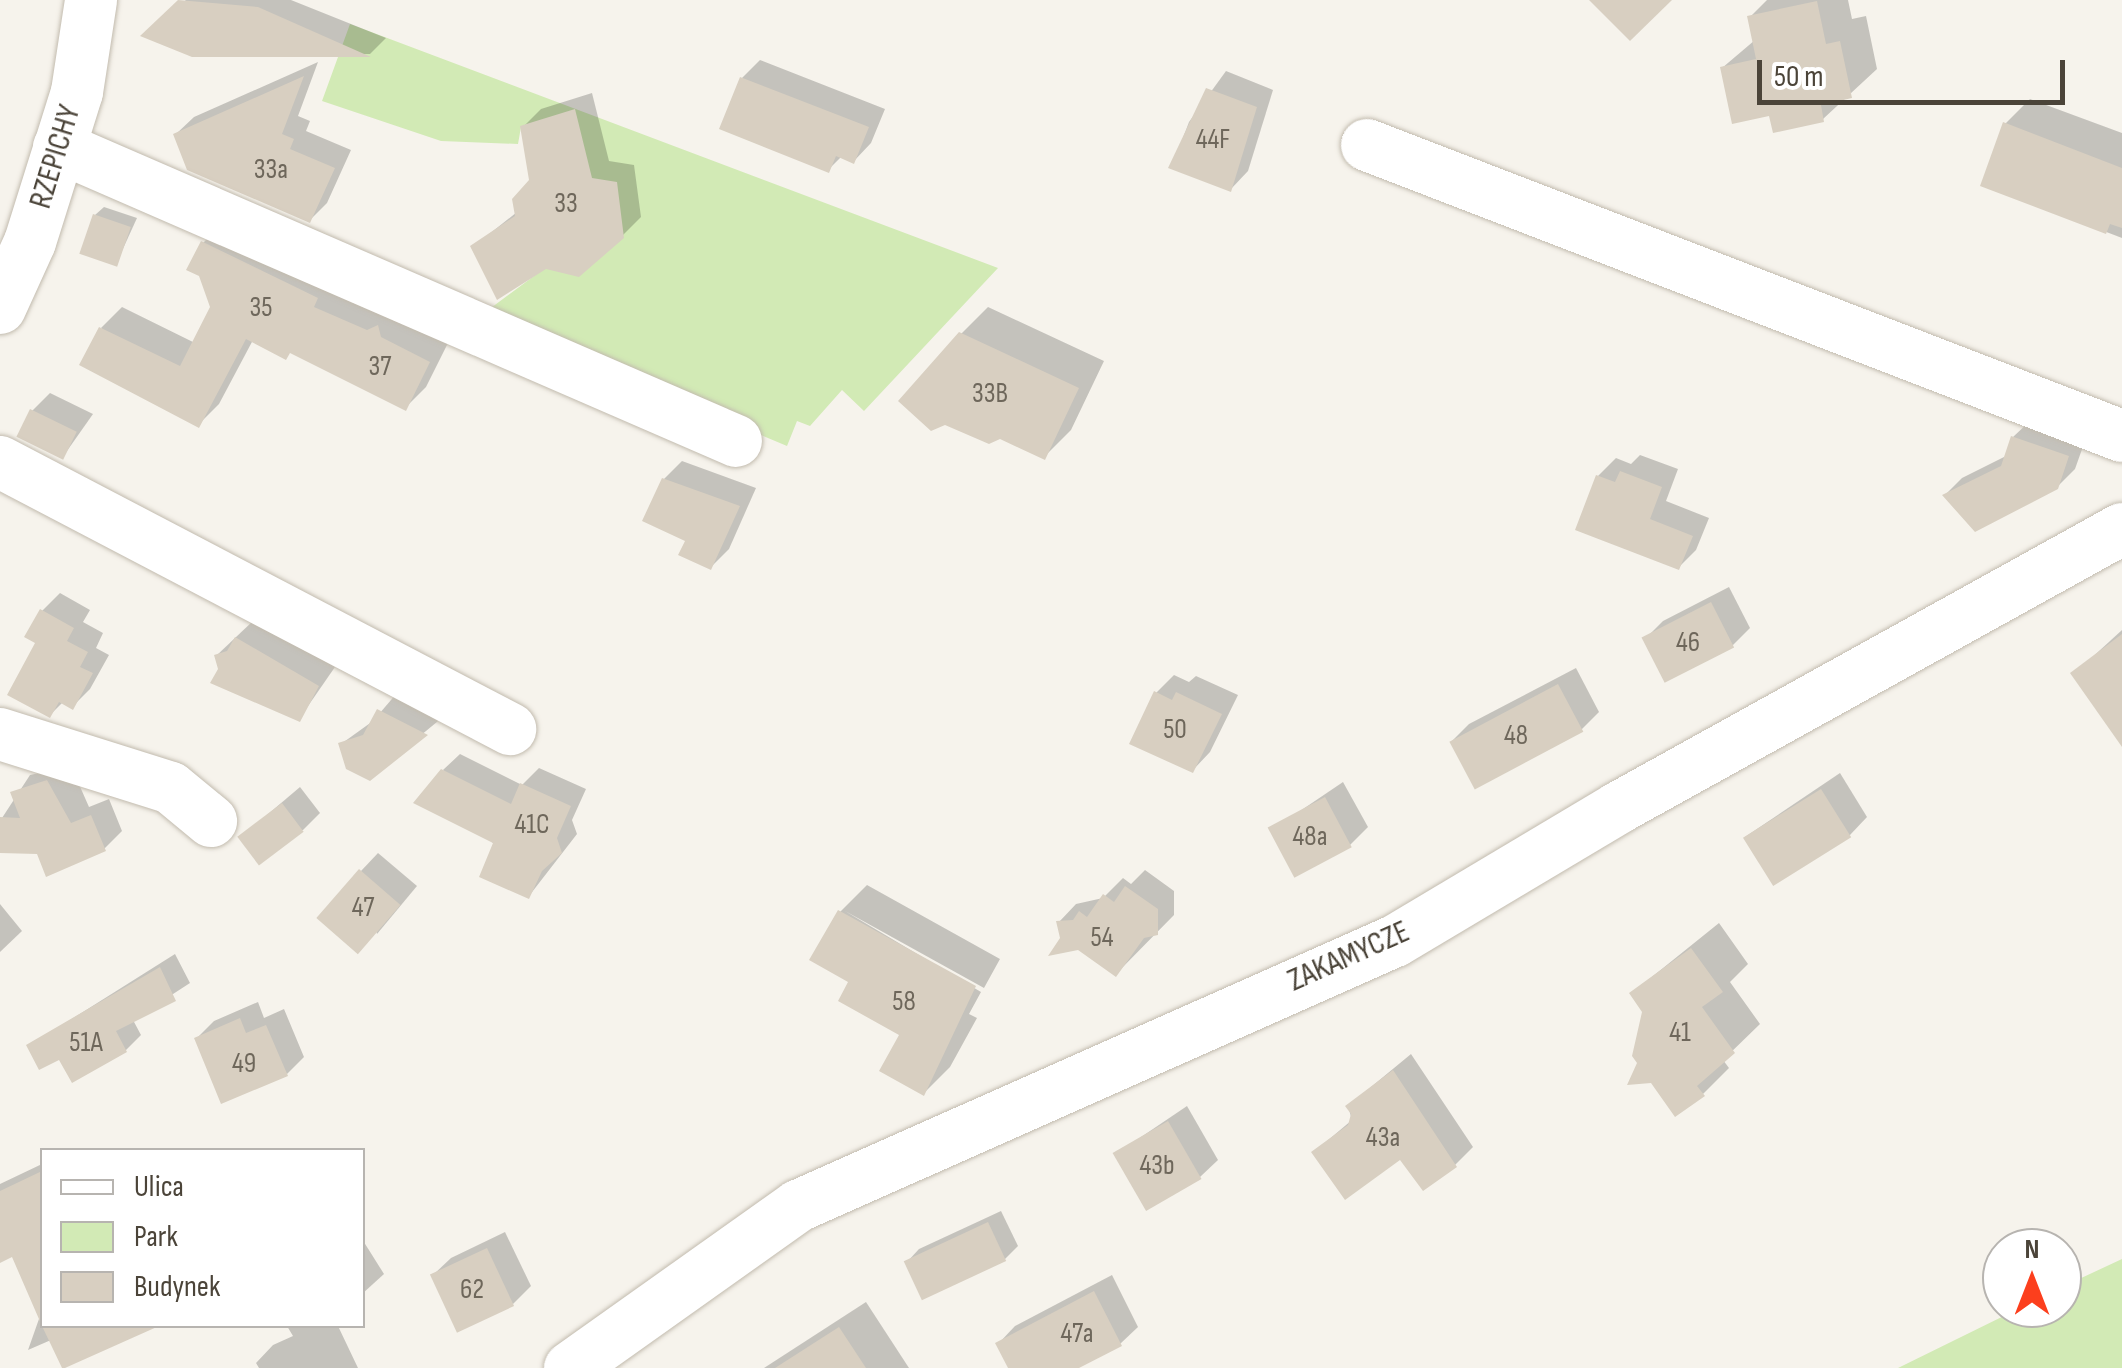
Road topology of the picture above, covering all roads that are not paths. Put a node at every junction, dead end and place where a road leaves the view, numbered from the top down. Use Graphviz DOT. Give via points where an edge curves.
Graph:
graph roads {
  1 [pos="92,0"];
  2 [pos="1368,146"];
  3 [pos="59,147"];
  4 [pos="0,308"];
  5 [pos="2122,436"];
  6 [pos="736,441"];
  7 [pos="0,462"];
  8 [pos="2122,529"];
  9 [pos="510,728"];
  10 [pos="0,734"];
  11 [pos="211,821"];
  12 [pos="570,1368"];
  1 -- 3 [label="street, RZEPICHY"];
  2 -- 5 [label="street"];
  3 -- 4 [label="street, RZEPICHY" via="30,242"];
  3 -- 6 [label="street"];
  7 -- 9 [label="street"];
  8 -- 12 [label="street, ZAKAMYCZE" via="1618,808 1394,941 798,1206"];
  10 -- 11 [label="street" via="171,788"];
}
